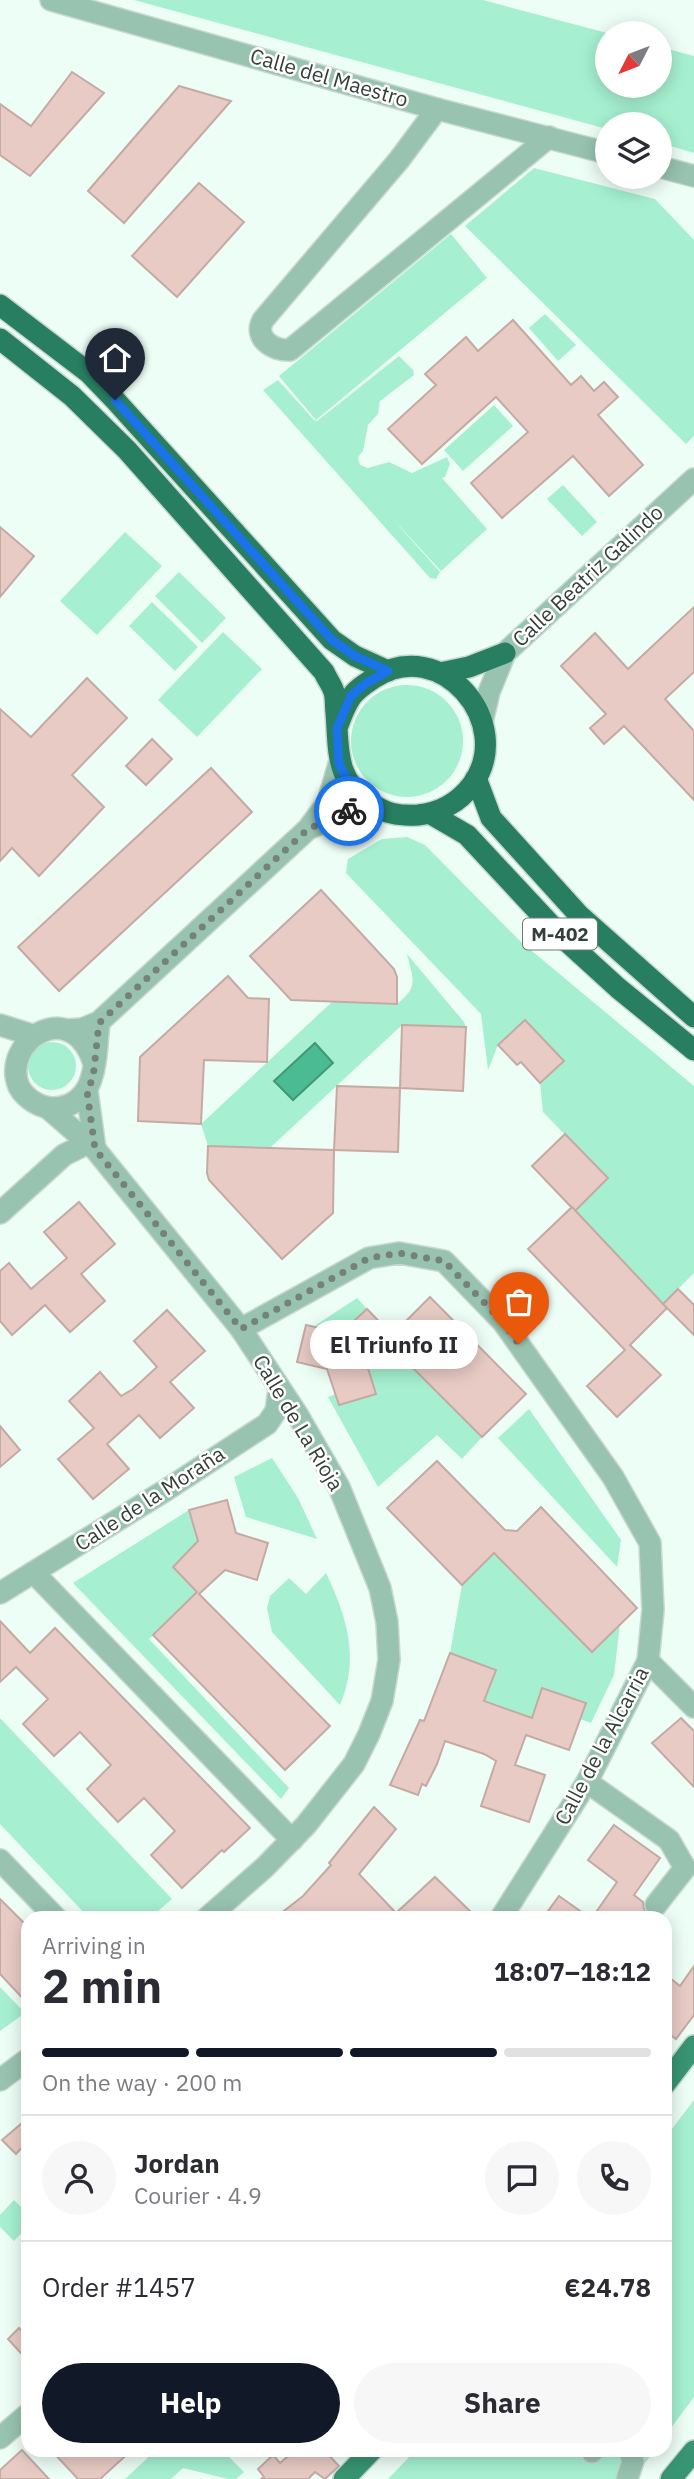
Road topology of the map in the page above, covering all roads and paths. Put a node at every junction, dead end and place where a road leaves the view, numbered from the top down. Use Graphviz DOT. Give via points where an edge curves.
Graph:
graph roads {
  1 [pos="51,0"];
  2 [pos="437,109"];
  3 [pos="549,137"];
  4 [pos="595,150"];
  5 [pos="672,170"];
  6 [pos="694,176"];
  7 [pos="0,304"];
  8 [pos="0,338"];
  9 [pos="694,479"];
  10 [pos="505,653"];
  11 [pos="388,671"];
  12 [pos="446,677"];
  13 [pos="482,722"];
  14 [pos="337,728"];
  15 [pos="339,764"];
  16 [pos="477,778"];
  17 [pos="379,810"];
  18 [pos="431,814"];
  19 [pos="308,829"];
  20 [pos="694,1017"];
  21 [pos="99,1023"];
  22 [pos="0,1025"];
  23 [pos="66,1030"];
  24 [pos="32,1035"];
  25 [pos="694,1050"];
  26 [pos="0,1051"];
  27 [pos="94,1064"];
  28 [pos="14,1071"];
  29 [pos="87,1091"];
  30 [pos="48,1108"];
  31 [pos="86,1141"];
  32 [pos="0,1213"];
  33 [pos="241,1329"];
  34 [pos="279,1390"];
  35 [pos="34,1573"];
  36 [pos="0,1593"];
  37 [pos="648,1661"];
  38 [pos="694,1707"];
  39 [pos="587,1782"];
  40 [pos="292,1840"];
  41 [pos="0,1860"];
  42 [pos="656,1905"];
  43 [pos="49,1911"];
  44 [pos="223,1911"];
  45 [pos="505,1911"];
  46 [pos="694,2046"];
  47 [pos="21,2064"];
  48 [pos="672,2075"];
  49 [pos="0,2080"];
  50 [pos="21,2420"];
  51 [pos="0,2438"];
  52 [pos="694,2451"];
  53 [pos="365,2457"];
  54 [pos="632,2457"];
  55 [pos="344,2479"];
  56 [pos="627,2479"];
  57 [pos="671,2479"];
  1 -- 2 [label="street, Calle del Maestro"];
  2 -- 3 [label="street, Calle del Maestro"];
  2 -- 3 [label="street" via="400,160 263,320 260,333 270,345 284,351 295,347"];
  3 -- 4 [label="street, Calle del Maestro"];
  5 -- 6 [label="street"];
  7 -- 11 [label="highway" via="107,391 332,640"];
  8 -- 14 [label="highway" via="109,432 307,652 334,693"];
  9 -- 10 [label="street, Calle Beatriz Galindo"];
  10 -- 12 [label="highway"];
  10 -- 13 [label="street, Calle Beatriz Galindo"];
  11 -- 12 [label="highway" via="431,669"];
  11 -- 14 [label="highway" via="351,696"];
  12 -- 13 [label="highway" via="466,692"];
  13 -- 16 [label="highway" via="485,743"];
  14 -- 15 [label="highway"];
  15 -- 17 [label="highway" via="358,795"];
  15 -- 19 [label="street" via="328,802"];
  16 -- 18 [label="highway" via="454,803"];
  16 -- 20 [label="highway, M-402" via="491,818 547,880 587,923"];
  17 -- 18 [label="highway" via="401,816"];
  17 -- 19 [label="street" via="350,811"];
  18 -- 25 [label="highway, M-402" via="467,835 562,937"];
  19 -- 21 [label="street"];
  21 -- 23 [label="street"];
  21 -- 27 [label="street"];
  22 -- 24 [label="street"];
  23 -- 24 [label="street" via="54,1028"];
  23 -- 27 [label="street" via="89,1049"];
  24 -- 28 [label="street" via="22,1044"];
  26 -- 28 [label="street"];
  27 -- 29 [label="street"];
  28 -- 30 [label="street" via="25,1095"];
  29 -- 30 [label="street" via="76,1101"];
  29 -- 31 [label="street"];
  30 -- 31 [label="street, Calle de La Rioja"];
  31 -- 32 [label="street"];
  31 -- 33 [label="street, Calle de La Rioja"];
  33 -- 34 [label="street, Calle de La Rioja"];
  33 -- 37 [label="street, Calle de la Alcarria" via="369,1258 399,1253 444,1261 503,1322 613,1477 650,1543 653,1610"];
  34 -- 35 [label="street, Calle de la Moraña" via="276,1410 267,1424"];
  34 -- 40 [label="street, Calle de La Rioja" via="339,1487 380,1588 389,1660 382,1701 354,1764"];
  35 -- 36 [label="street, Calle de la Moraña"];
  35 -- 40 [label="street"];
  37 -- 38 [label="street"];
  37 -- 39 [label="street, Calle de la Alcarria"];
  39 -- 42 [label="street" via="669,1840 685,1868"];
  39 -- 45 [label="street, Calle de la Alcarria"];
  40 -- 44 [label="street, Calle de La Rioja"];
  41 -- 43 [label="street"];
  46 -- 48 [label="main road"];
  47 -- 49 [label="street"];
  50 -- 51 [label="street"];
  52 -- 57 [label="main road"];
  53 -- 55 [label="main road"];
  54 -- 56 [label="street"];
}
